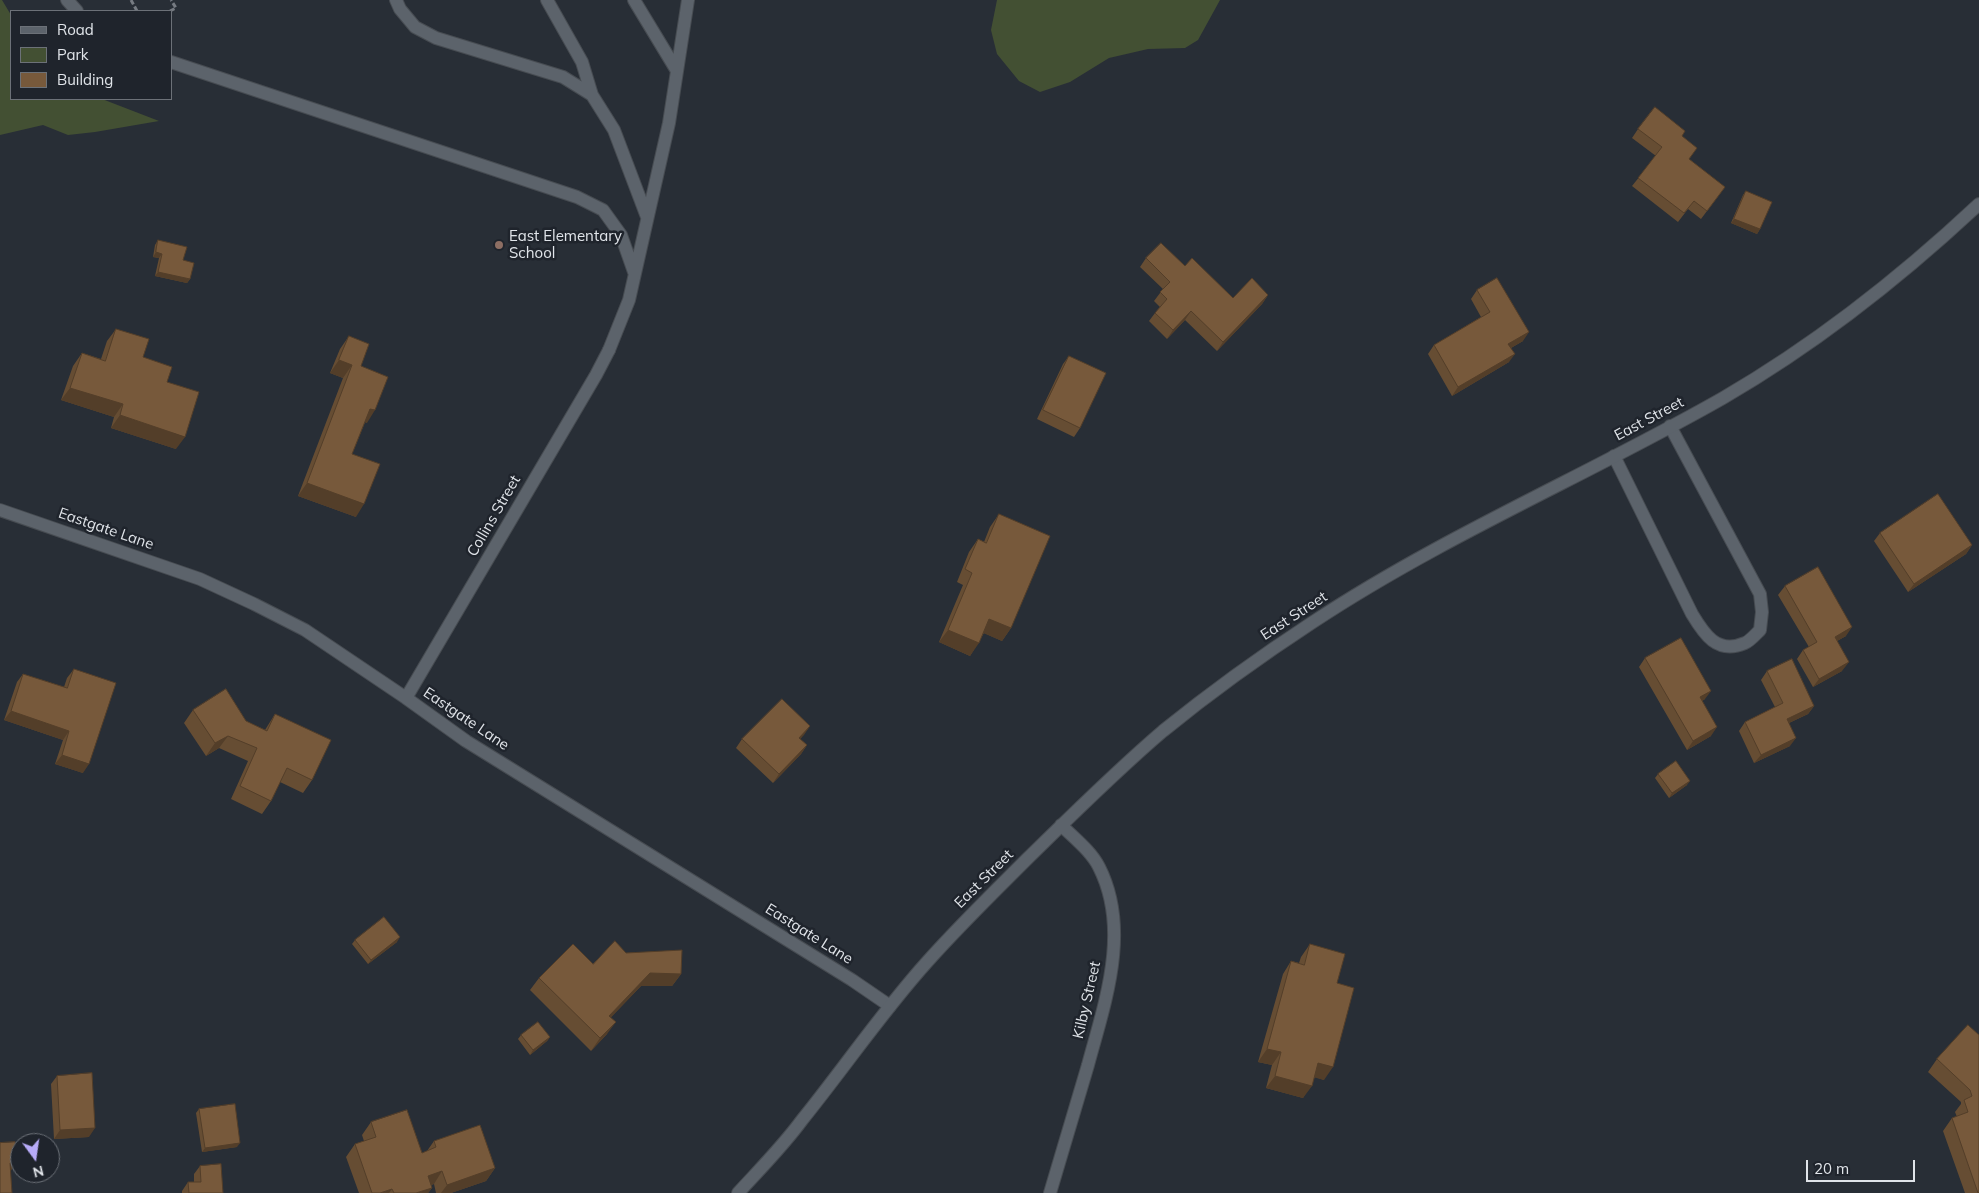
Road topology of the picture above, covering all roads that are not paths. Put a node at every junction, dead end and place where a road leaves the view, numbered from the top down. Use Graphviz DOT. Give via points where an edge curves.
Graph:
graph roads {
  1 [pos="67,0"];
  2 [pos="396,0"];
  3 [pos="547,0"];
  4 [pos="634,0"];
  5 [pos="688,0"];
  6 [pos="75,10"];
  7 [pos="172,62"];
  8 [pos="677,71"];
  9 [pos="592,95"];
  10 [pos="1979,204"];
  11 [pos="647,217"];
  12 [pos="634,272"];
  13 [pos="1670,426"];
  14 [pos="1614,456"];
  15 [pos="0,510"];
  16 [pos="406,698"];
  17 [pos="1061,825"];
  18 [pos="890,1006"];
  19 [pos="738,1193"];
  20 [pos="1050,1193"];
  1 -- 6 [label="street"];
  2 -- 9 [label="street" via="415,27 436,38 563,77"];
  3 -- 9 [label="street" via="582,62"];
  4 -- 8 [label="street"];
  5 -- 8 [label="street, Collins Street"];
  7 -- 12 [label="street" via="576,197 602,210 621,235"];
  8 -- 11 [label="street, Collins Street" via="669,123"];
  9 -- 11 [label="street" via="614,130"];
  10 -- 13 [label="street, East Street" via="1901,274 1809,344 1723,398"];
  11 -- 12 [label="street, Collins Street"];
  12 -- 16 [label="street, Collins Street" via="629,300 596,375"];
  13 -- 14 [label="street, East Street"];
  13 -- 14 [label="street" via="1760,594 1760,630 1745,643 1727,647 1712,642 1702,630"];
  14 -- 17 [label="street, East Street" via="1461,535 1315,620 1161,733"];
  15 -- 16 [label="street, Eastgate Lane" via="200,579 305,630"];
  16 -- 18 [label="street, Eastgate Lane" via="466,741"];
  17 -- 18 [label="street, East Street" via="926,962"];
  17 -- 20 [label="street, Kilby Street" via="1098,866 1111,902 1114,954 1105,1002"];
  18 -- 19 [label="street, East Street" via="799,1125"];
}
